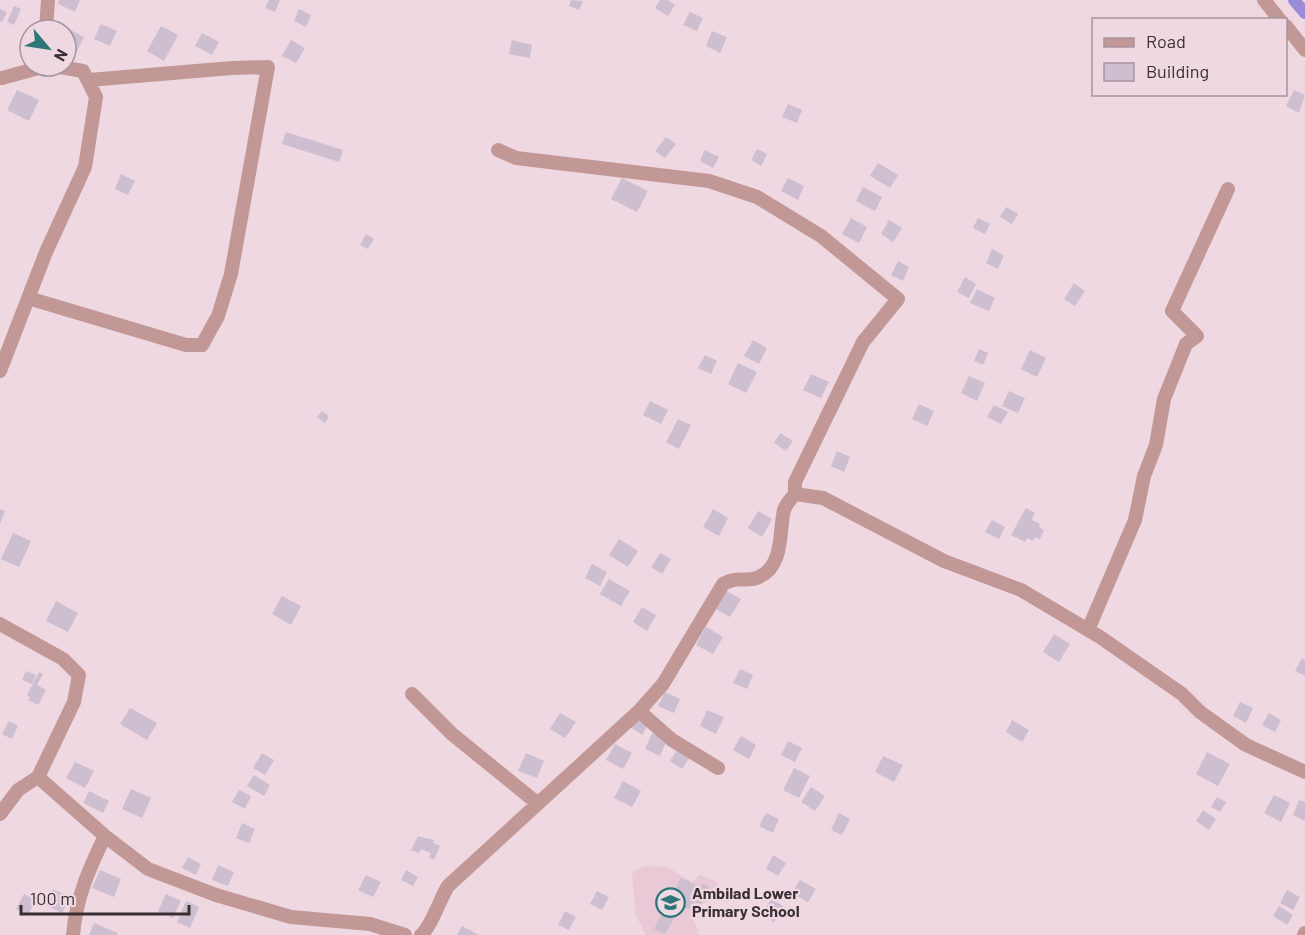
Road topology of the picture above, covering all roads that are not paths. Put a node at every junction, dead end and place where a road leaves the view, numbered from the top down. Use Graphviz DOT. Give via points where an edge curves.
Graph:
graph roads {
  1 [pos="48,0"];
  2 [pos="1264,0"];
  3 [pos="47,18"];
  4 [pos="1278,18"];
  5 [pos="1287,27"];
  6 [pos="1305,50"];
  7 [pos="78,70"];
  8 [pos="18,74"];
  9 [pos="2,78"];
  10 [pos="89,80"];
  11 [pos="498,150"];
  12 [pos="1228,189"];
  13 [pos="28,298"];
  14 [pos="0,371"];
  15 [pos="795,494"];
  16 [pos="0,624"];
  17 [pos="1088,630"];
  18 [pos="412,694"];
  19 [pos="639,711"];
  20 [pos="718,768"];
  21 [pos="1305,772"];
  22 [pos="38,777"];
  23 [pos="537,803"];
  24 [pos="0,814"];
  25 [pos="105,836"];
  26 [pos="73,935"];
  27 [pos="405,935"];
  28 [pos="421,935"];
  1 -- 3 [label="street"];
  2 -- 4 [label="street"];
  5 -- 6 [label="street"];
  7 -- 10 [label="street"];
  8 -- 9 [label="street"];
  10 -- 13 [label="street" via="96,97 85,167"];
  10 -- 13 [label="street" via="268,68 231,274 218,316 202,345 186,345"];
  11 -- 15 [label="street" via="516,158 709,181 757,197 821,236 898,299 863,342 795,482"];
  12 -- 17 [label="street" via="1172,311 1197,336 1186,344 1164,399 1135,520"];
  13 -- 14 [label="street"];
  15 -- 17 [label="street" via="823,498 944,561 1021,590"];
  15 -- 19 [label="street" via="785,507 779,552 770,568 759,578 734,578 723,584 663,684"];
  16 -- 22 [label="street" via="63,659 79,675 74,702"];
  17 -- 21 [label="street" via="1182,693 1200,712 1246,746"];
  18 -- 23 [label="street" via="452,734"];
  19 -- 20 [label="street" via="672,740"];
  19 -- 23 [label="street"];
  22 -- 24 [label="street" via="18,790"];
  22 -- 25 [label="street"];
  23 -- 28 [label="street" via="448,886 428,929"];
  25 -- 26 [label="street" via="85,877"];
  25 -- 27 [label="street" via="148,869 216,895 291,917 370,924"];
}
